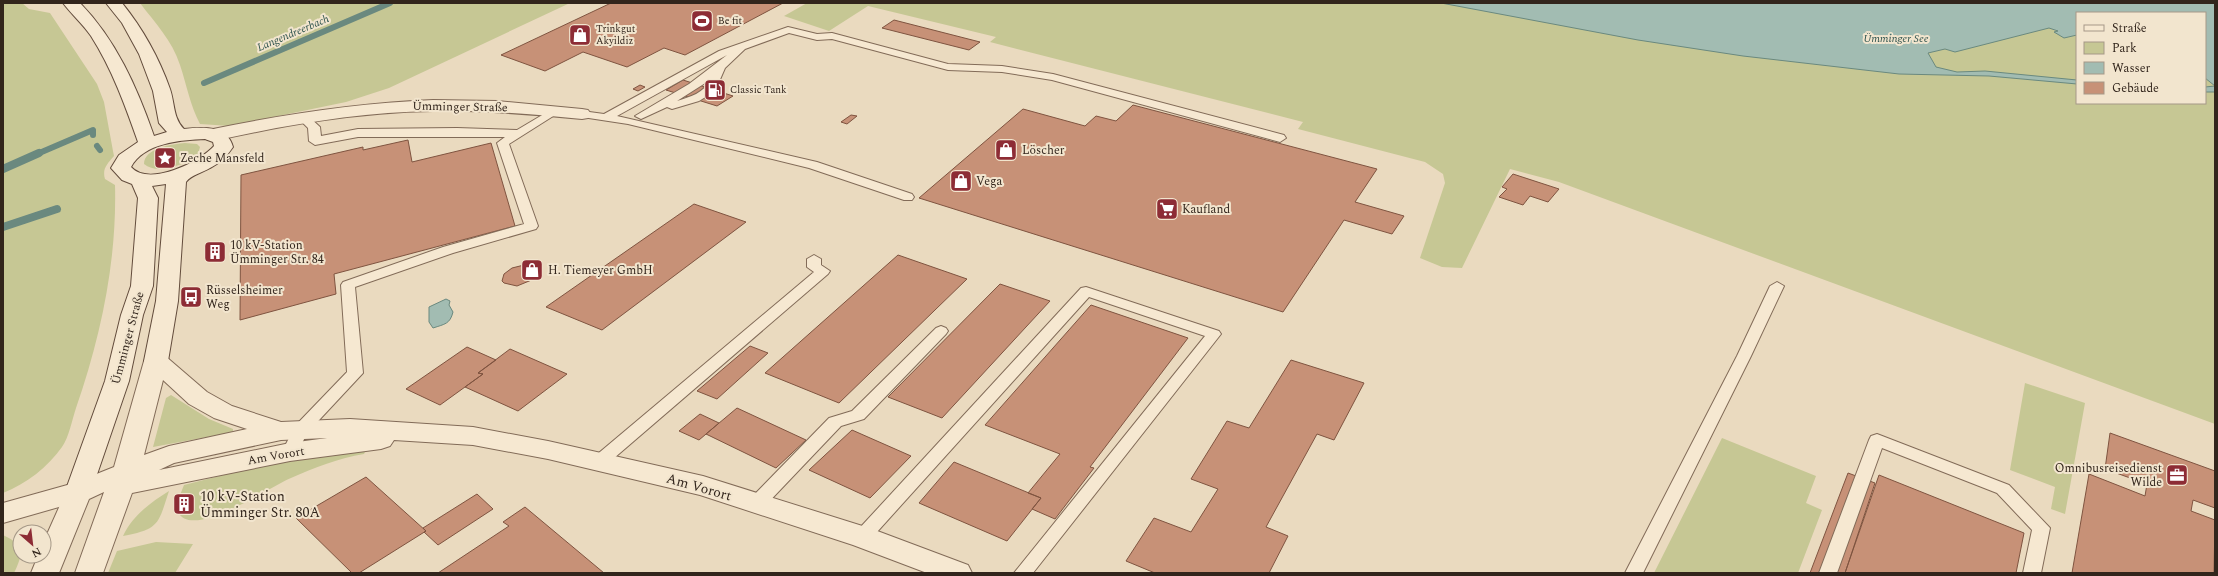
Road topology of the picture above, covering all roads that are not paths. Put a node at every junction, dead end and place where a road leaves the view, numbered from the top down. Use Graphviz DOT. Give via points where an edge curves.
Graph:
graph roads {
  1 [pos="71,3"];
  2 [pos="114,3"];
  3 [pos="743,46"];
  4 [pos="554,111"];
  5 [pos="582,114"];
  6 [pos="607,117"];
  7 [pos="306,120"];
  8 [pos="628,121"];
  9 [pos="520,134"];
  10 [pos="180,135"];
  11 [pos="1280,138"];
  12 [pos="218,141"];
  13 [pos="148,144"];
  14 [pos="182,174"];
  15 [pos="140,180"];
  16 [pos="908,196"];
  17 [pos="814,259"];
  18 [pos="1777,286"];
  19 [pos="941,331"];
  20 [pos="156,361"];
  21 [pos="291,438"];
  22 [pos="600,461"];
  23 [pos="123,479"];
  24 [pos="78,492"];
  25 [pos="756,504"];
  26 [pos="3,513"];
  27 [pos="862,537"];
  28 [pos="45,573"];
  29 [pos="89,573"];
  30 [pos="958,573"];
  31 [pos="1023,573"];
  32 [pos="1634,573"];
  33 [pos="1828,573"];
  34 [pos="2032,573"];
  1 -- 13 [label="main road" via="83,14 123,78"];
  2 -- 10 [label="main road" via="129,22 147,54 162,91 168,123"];
  3 -- 6 [label="lane" via="723,53"];
  3 -- 8 [label="lane" via="720,69 711,89 695,99"];
  3 -- 11 [label="lane" via="788,30 817,37 832,36 948,67 1002,69 1053,77"];
  4 -- 5 [label="main road, Ümminger Straße"];
  4 -- 7 [label="main road, Ümminger Straße" via="437,105 393,107"];
  4 -- 9 [label="lane"];
  5 -- 6 [label="lane"];
  6 -- 8 [label="lane"];
  7 -- 9 [label="lane" via="314,127 315,141 358,133"];
  7 -- 12 [label="main road, Ümminger Straße"];
  8 -- 16 [label="lane" via="813,165"];
  9 -- 21 [label="lane" via="503,143 531,226 448,250 348,285 350,339 355,373"];
  10 -- 12 [label="main road, Ümminger Straße"];
  10 -- 13 [label="main road, Ümminger Straße"];
  12 -- 14 [label="main road, Ümminger Straße" via="213,159"];
  13 -- 15 [label="main road, Ümminger Straße" via="131,154 121,168 124,174"];
  14 -- 15 [label="main road, Ümminger Straße"];
  14 -- 20 [label="main road" via="176,182 167,301"];
  15 -- 24 [label="main road, Ümminger Straße" via="148,198 142,286 132,315 117,381"];
  17 -- 22 [label="lane" via="814,267 823,271"];
  18 -- 32 [label="lane"];
  19 -- 25 [label="lane" via="858,415 835,422"];
  20 -- 21 [label="main road, Am Vorort" via="198,398 223,412"];
  20 -- 23 [label="main road"];
  21 -- 22 [label="main road, Am Vorort" via="432,434 473,436"];
  21 -- 23 [label="main road, Am Vorort" via="161,479"];
  22 -- 25 [label="main road, Am Vorort" via="703,486"];
  23 -- 24 [label="main road"];
  23 -- 29 [label="main road"];
  24 -- 26 [label="main road"];
  24 -- 28 [label="main road, Ümminger Straße"];
  25 -- 27 [label="main road, Am Vorort"];
  27 -- 30 [label="main road, Am Vorort"];
  27 -- 31 [label="lane" via="1086,291 1214,334"];
  33 -- 34 [label="lane" via="1877,440 2003,489 2041,528"];
}
